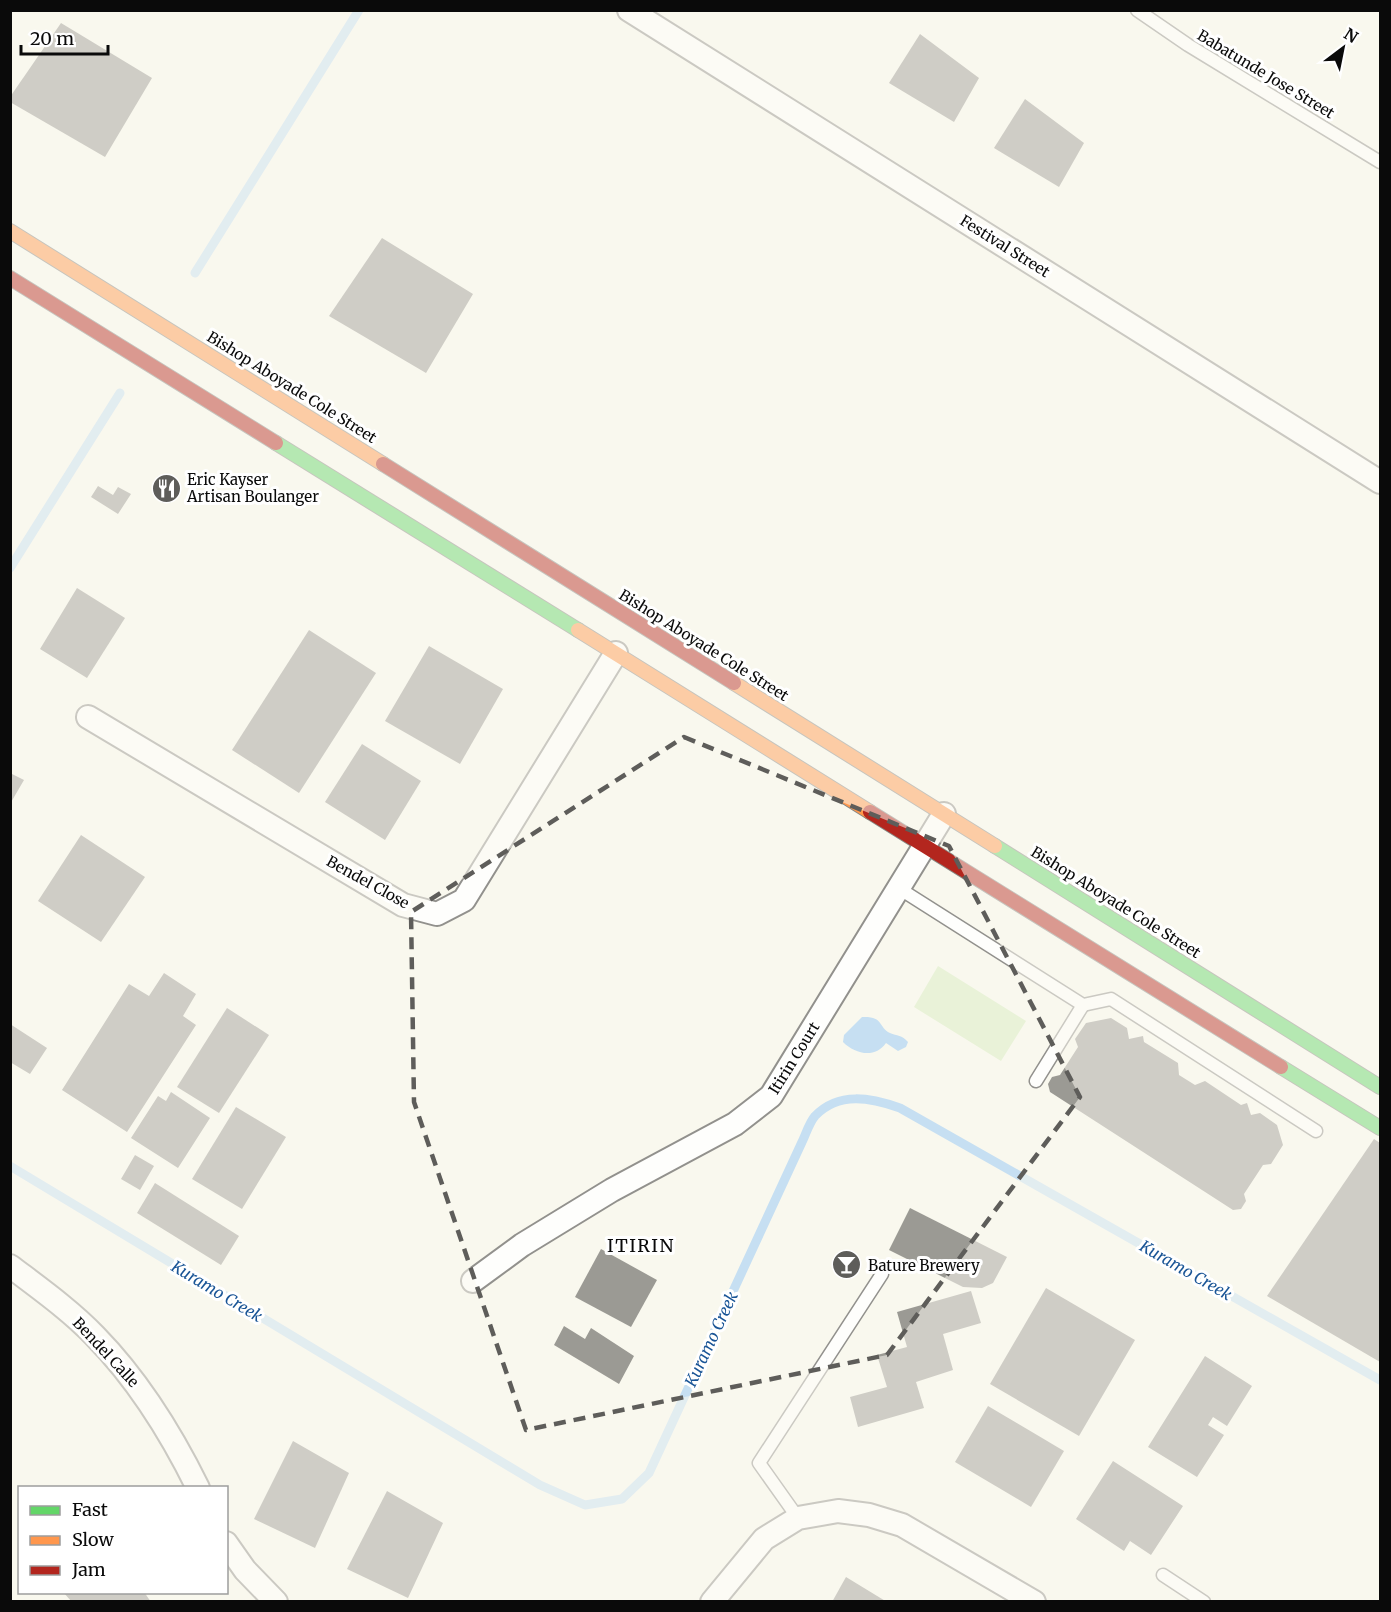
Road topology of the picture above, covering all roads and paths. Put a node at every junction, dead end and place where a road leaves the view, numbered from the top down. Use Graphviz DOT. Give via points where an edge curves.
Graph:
graph roads {
  1 [pos="629,10"];
  2 [pos="1137,10"];
  3 [pos="1380,162"];
  4 [pos="10,231"];
  5 [pos="10,278"];
  6 [pos="1380,482"];
  7 [pos="616,653"];
  8 [pos="88,717"];
  9 [pos="944,814"];
  10 [pos="925,846"];
  11 [pos="900,889"];
  12 [pos="1083,1005"];
  13 [pos="1035,1081"];
  14 [pos="1380,1087"];
  15 [pos="1380,1128"];
  16 [pos="1316,1131"];
  17 [pos="10,1266"];
  18 [pos="882,1274"];
  19 [pos="473,1281"];
  20 [pos="197,1486"];
  21 [pos="798,1518"];
  22 [pos="228,1546"];
  23 [pos="1163,1575"];
  24 [pos="276,1602"];
  25 [pos="712,1602"];
  26 [pos="1034,1602"];
  27 [pos="1204,1602"];
  1 -- 6 [label="street, Festival Street"];
  2 -- 3 [label="lane, Babatunde Jose Street"];
  4 -- 9 [label="street, Bishop Aboyade Cole Street"];
  5 -- 7 [label="street"];
  7 -- 8 [label="street, Bendel Close" via="464,900 437,914 403,905"];
  7 -- 10 [label="street"];
  9 -- 10 [label="street, Itirin Court"];
  9 -- 14 [label="street, Bishop Aboyade Cole Street"];
  10 -- 11 [label="street, Itirin Court"];
  10 -- 15 [label="street"];
  11 -- 12 [label="lane"];
  11 -- 19 [label="street, Itirin Court" via="771,1096 735,1124 612,1190 522,1245"];
  12 -- 13 [label="lane"];
  12 -- 16 [label="lane" via="1111,999"];
  17 -- 20 [label="street, Bendel Calle" via="95,1336 135,1382"];
  18 -- 21 [label="lane" via="759,1463"];
  21 -- 25 [label="street" via="764,1539"];
  21 -- 26 [label="street" via="838,1511 902,1525"];
  22 -- 24 [label="street"];
  23 -- 27 [label="lane"];
}
